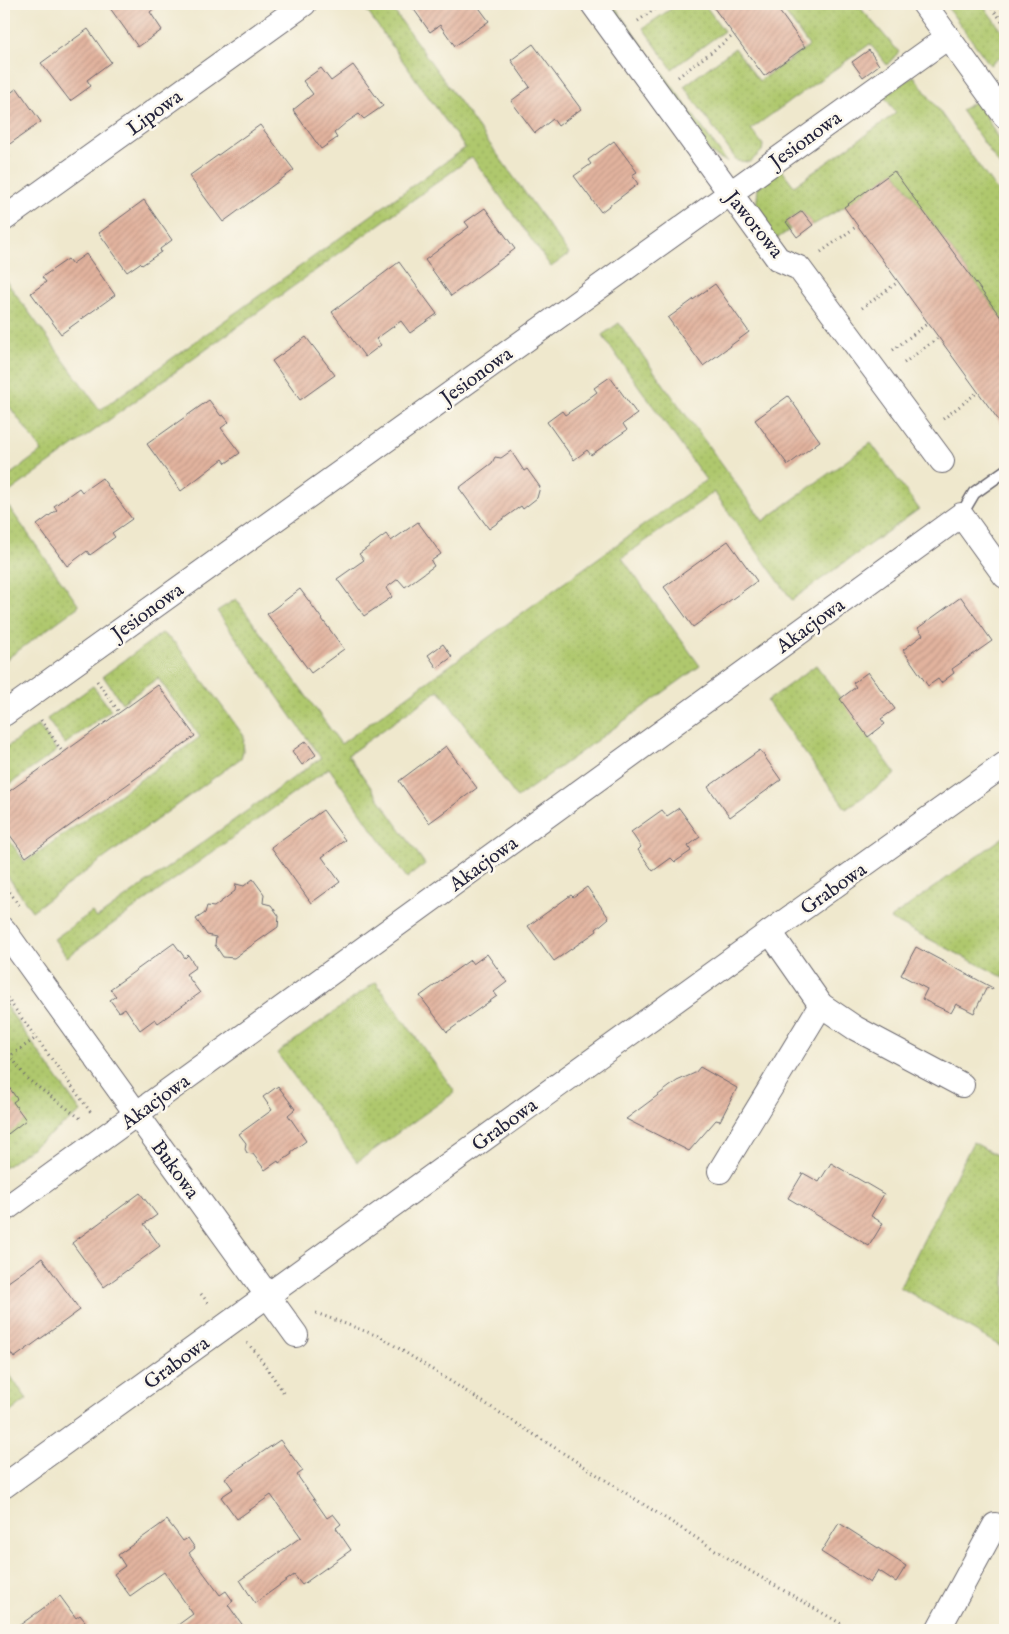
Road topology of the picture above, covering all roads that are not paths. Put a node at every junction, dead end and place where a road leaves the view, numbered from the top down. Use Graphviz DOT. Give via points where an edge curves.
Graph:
graph roads {
  1 [pos="304,4"];
  2 [pos="593,4"];
  3 [pos="924,4"];
  4 [pos="948,37"];
  5 [pos="1005,116"];
  6 [pos="729,193"];
  7 [pos="4,219"];
  8 [pos="942,461"];
  9 [pos="1005,471"];
  10 [pos="961,515"];
  11 [pos="1005,576"];
  12 [pos="4,714"];
  13 [pos="1005,764"];
  14 [pos="4,930"];
  15 [pos="770,932"];
  16 [pos="821,1005"];
  17 [pos="962,1086"];
  18 [pos="136,1114"];
  19 [pos="720,1171"];
  20 [pos="4,1210"];
  21 [pos="267,1296"];
  22 [pos="296,1335"];
  23 [pos="4,1486"];
  24 [pos="995,1525"];
  25 [pos="938,1630"];
  1 -- 7 [label="street, Lipowa"];
  2 -- 6 [label="street, Jaworowa"];
  3 -- 4 [label="street"];
  4 -- 5 [label="street"];
  4 -- 6 [label="street, Jesionowa"];
  6 -- 8 [label="street, Jaworowa" via="778,259 799,268"];
  6 -- 12 [label="street, Jesionowa"];
  9 -- 10 [label="lane" via="974,493"];
  10 -- 11 [label="street"];
  10 -- 18 [label="street, Akacjowa"];
  13 -- 15 [label="street, Grabowa"];
  14 -- 18 [label="street, Bukowa"];
  15 -- 16 [label="street"];
  15 -- 21 [label="street, Grabowa"];
  16 -- 17 [label="street" via="855,1028"];
  16 -- 19 [label="street"];
  18 -- 20 [label="street, Akacjowa"];
  18 -- 21 [label="street, Bukowa"];
  21 -- 22 [label="street, Bukowa"];
  21 -- 23 [label="street, Grabowa"];
  24 -- 25 [label="street"];
}
